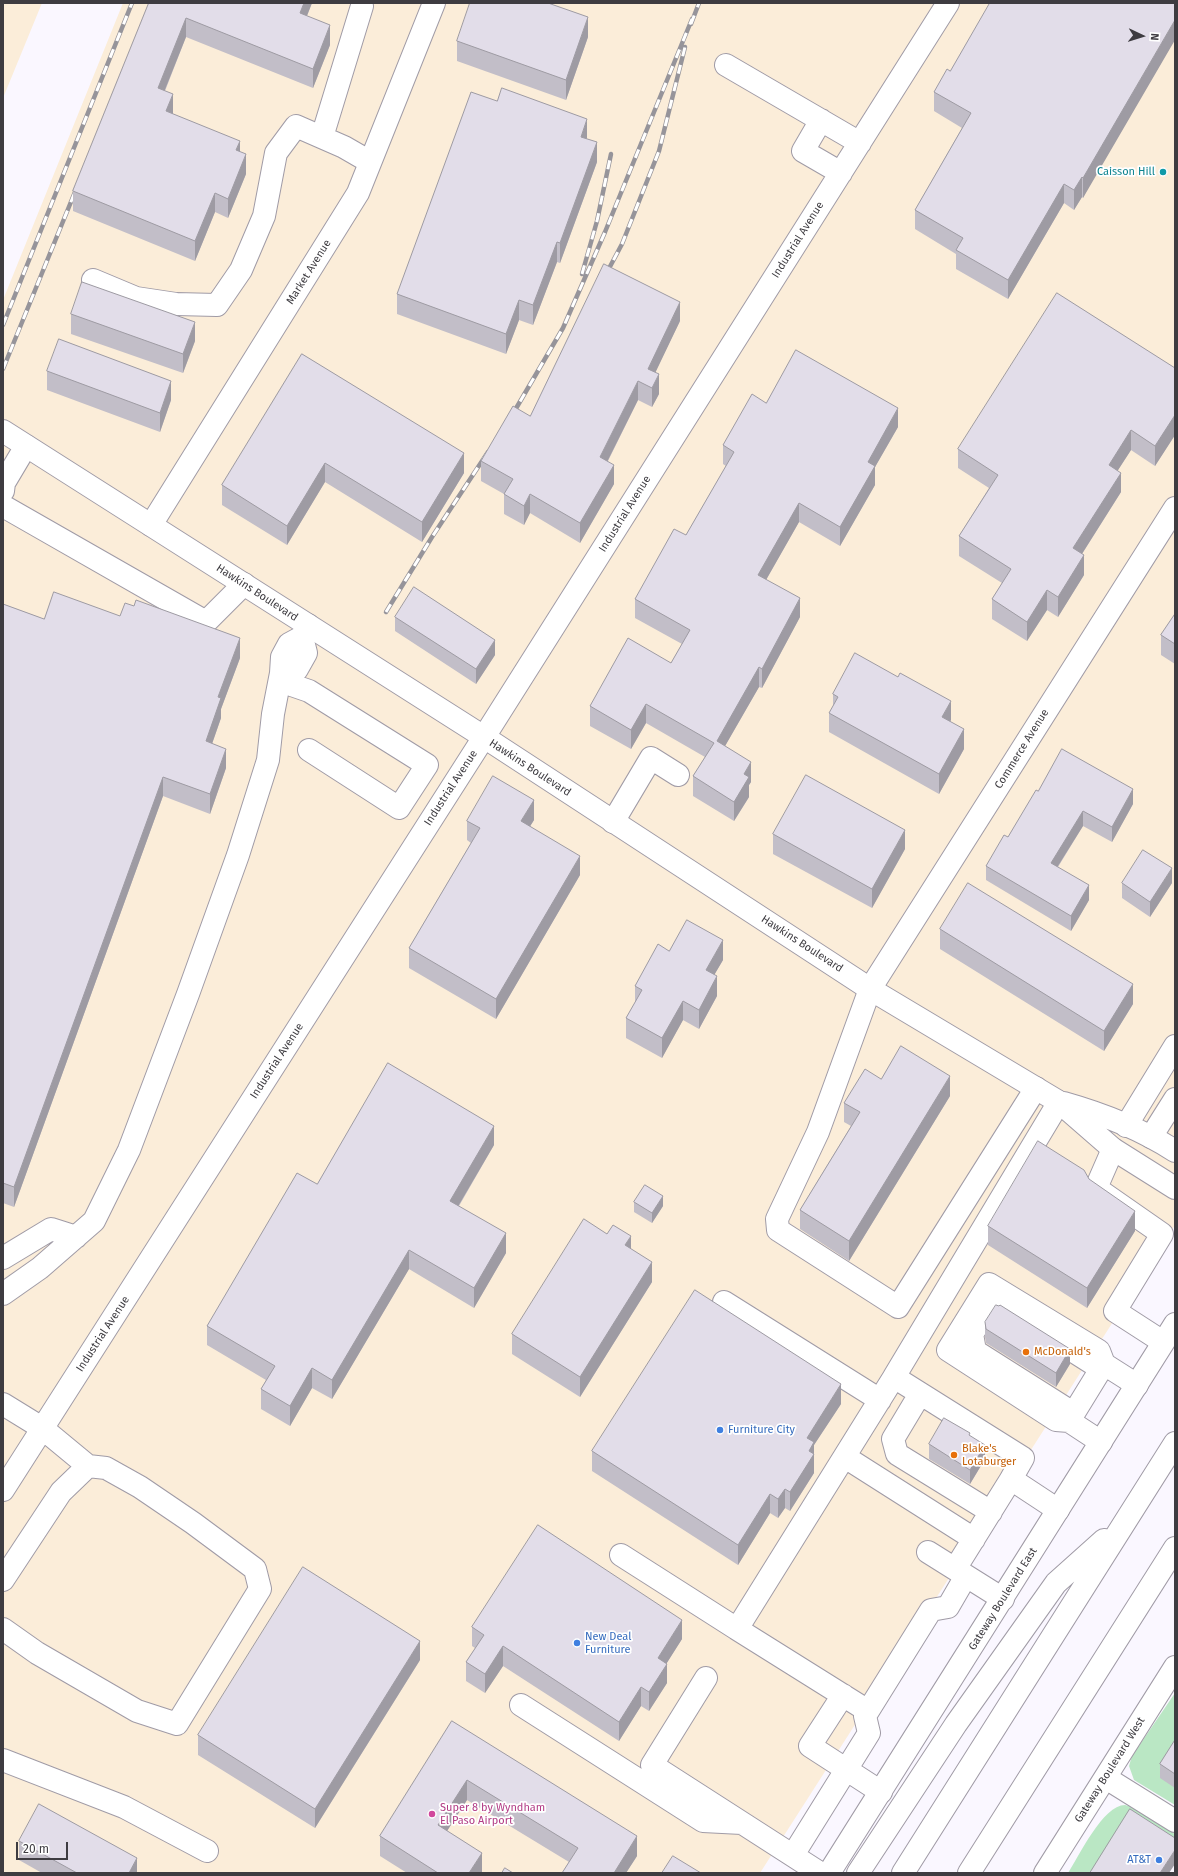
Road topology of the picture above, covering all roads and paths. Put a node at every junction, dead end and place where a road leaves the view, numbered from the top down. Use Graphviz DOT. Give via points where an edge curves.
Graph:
graph roads {
  1 [pos="434,3"];
  2 [pos="948,3"];
  3 [pos="362,6"];
  4 [pos="726,65"];
  5 [pos="821,120"];
  6 [pos="322,137"];
  7 [pos="860,143"];
  8 [pos="370,162"];
  9 [pos="840,173"];
  10 [pos="93,280"];
  11 [pos="3,431"];
  12 [pos="26,446"];
  13 [pos="3,491"];
  14 [pos="3,506"];
  15 [pos="1175,508"];
  16 [pos="151,525"];
  17 [pos="244,584"];
  18 [pos="305,631"];
  19 [pos="281,677"];
  20 [pos="484,737"];
  21 [pos="310,750"];
  22 [pos="678,774"];
  23 [pos="613,822"];
  24 [pos="870,989"];
  25 [pos="1175,1046"];
  26 [pos="1036,1088"];
  27 [pos="1175,1100"];
  28 [pos="1059,1102"];
  29 [pos="1126,1126"];
  30 [pos="1152,1137"];
  31 [pos="1113,1149"];
  32 [pos="1175,1151"];
  33 [pos="1173,1190"];
  34 [pos="76,1237"];
  35 [pos="3,1258"];
  36 [pos="3,1294"];
  37 [pos="724,1302"];
  38 [pos="1175,1324"];
  39 [pos="920,1333"];
  40 [pos="1163,1342"];
  41 [pos="948,1350"];
  42 [pos="1104,1364"];
  43 [pos="894,1377"];
  44 [pos="1137,1385"];
  45 [pos="920,1394"];
  46 [pos="880,1400"];
  47 [pos="3,1404"];
  48 [pos="1070,1421"];
  49 [pos="42,1428"];
  50 [pos="1101,1442"];
  51 [pos="1175,1443"];
  52 [pos="845,1457"];
  53 [pos="88,1466"];
  54 [pos="7,1476"];
  55 [pos="1011,1479"];
  56 [pos="1058,1510"];
  57 [pos="991,1512"];
  58 [pos="1124,1522"];
  59 [pos="974,1539"];
  60 [pos="1175,1548"];
  61 [pos="928,1552"];
  62 [pos="621,1555"];
  63 [pos="960,1573"];
  64 [pos="3,1580"];
  65 [pos="1003,1599"];
  66 [pos="3,1629"];
  67 [pos="737,1629"];
  68 [pos="1175,1667"];
  69 [pos="706,1678"];
  70 [pos="843,1695"];
  71 [pos="522,1705"];
  72 [pos="868,1711"];
  73 [pos="3,1760"];
  74 [pos="846,1769"];
  75 [pos="1106,1778"];
  76 [pos="880,1792"];
  77 [pos="1175,1821"];
  78 [pos="743,1823"];
  79 [pos="207,1851"];
  80 [pos="794,1855"];
  81 [pos="820,1873"];
  82 [pos="829,1873"];
  83 [pos="858,1873"];
  84 [pos="903,1873"];
  85 [pos="969,1873"];
  86 [pos="1045,1873"];
  1 -- 8 [label="main road, Market Avenue"];
  2 -- 7 [label="main road, Industrial Avenue"];
  3 -- 6 [label="main road"];
  4 -- 5 [label="main road"];
  5 -- 7 [label="main road"];
  5 -- 9 [label="main road" via="803,151"];
  6 -- 8 [label="main road"];
  6 -- 10 [label="main road" via="296,126 276,153 264,216 241,270 217,305 176,304 136,298"];
  7 -- 9 [label="main road, Industrial Avenue"];
  8 -- 16 [label="main road, Market Avenue" via="358,193"];
  9 -- 20 [label="main road, Industrial Avenue"];
  11 -- 12 [label="main road, Hawkins Boulevard"];
  12 -- 13 [label="main road" via="4,483"];
  12 -- 16 [label="main road, Hawkins Boulevard"];
  14 -- 17 [label="main road" via="206,622"];
  15 -- 24 [label="main road, Commerce Avenue"];
  16 -- 17 [label="main road, Hawkins Boulevard"];
  17 -- 18 [label="main road, Hawkins Boulevard"];
  18 -- 19 [label="main road" via="289,644 282,657"];
  18 -- 20 [label="main road, Hawkins Boulevard"];
  19 -- 21 [label="main road" via="309,691 427,765 399,808"];
  19 -- 34 [label="main road" via="273,714 268,760 238,855 188,994 129,1150 94,1221"];
  20 -- 23 [label="main road, Hawkins Boulevard"];
  20 -- 49 [label="main road, Industrial Avenue"];
  22 -- 23 [label="main road" via="651,758"];
  23 -- 24 [label="main road, Hawkins Boulevard"];
  24 -- 26 [label="main road, Hawkins Boulevard"];
  24 -- 26 [label="main road, Commerce Avenue" via="818,1132 777,1219 778,1230 898,1307"];
  25 -- 29 [label="main road"];
  26 -- 28 [label="main road, Hawkins Boulevard"];
  27 -- 30 [label="main road"];
  28 -- 29 [label="main road, Hawkins Boulevard" via="1098,1112"];
  28 -- 31 [label="main road, Hawkins Boulevard"];
  28 -- 39 [label="main road"];
  29 -- 30 [label="main road, Hawkins Boulevard"];
  30 -- 32 [label="main road, Hawkins Boulevard"];
  31 -- 33 [label="main road, Hawkins Boulevard"];
  31 -- 40 [label="main road" via="1096,1188 1162,1234 1115,1311"];
  34 -- 35 [label="main road" via="51,1229"];
  34 -- 36 [label="main road" via="40,1268"];
  37 -- 46 [label="main road"];
  38 -- 40 [label="main road, Gateway Boulevard East"];
  39 -- 41 [label="main road"];
  39 -- 43 [label="main road"];
  40 -- 44 [label="main road, Gateway Boulevard East"];
  41 -- 42 [label="main road" via="989,1284 1098,1351"];
  41 -- 48 [label="main road" via="1056,1420"];
  42 -- 44 [label="main road"];
  42 -- 48 [label="main road"];
  42 -- 48 [label="main road" via="1092,1363 1002,1306 989,1308 972,1334 975,1351 1065,1408"];
  43 -- 45 [label="main road"];
  43 -- 46 [label="main road"];
  44 -- 50 [label="main road, Gateway Boulevard East"];
  45 -- 55 [label="main road" via="1023,1458"];
  45 -- 57 [label="main road" via="893,1439 897,1454"];
  46 -- 52 [label="main road"];
  47 -- 49 [label="main road"];
  48 -- 50 [label="main road"];
  49 -- 53 [label="main road"];
  49 -- 54 [label="main road, Industrial Avenue"];
  50 -- 56 [label="main road, Gateway Boulevard East"];
  51 -- 58 [label="main road"];
  52 -- 59 [label="main road"];
  52 -- 67 [label="main road"];
  53 -- 64 [label="main road" via="61,1492"];
  53 -- 66 [label="main road" via="106,1468 140,1487 193,1523 255,1568 260,1588 177,1724 137,1711 37,1653"];
  55 -- 56 [label="main road"];
  55 -- 57 [label="main road"];
  56 -- 65 [label="main road, Gateway Boulevard East"];
  57 -- 59 [label="main road"];
  58 -- 83 [label="main road" via="1056,1583 956,1724"];
  58 -- 84 [label="main road"];
  59 -- 63 [label="main road"];
  60 -- 85 [label="main road"];
  61 -- 63 [label="main road"];
  62 -- 67 [label="main road"];
  63 -- 65 [label="main road"];
  63 -- 72 [label="main road" via="948,1607 931,1610"];
  65 -- 76 [label="main road, Gateway Boulevard East"];
  67 -- 70 [label="main road"];
  68 -- 75 [label="main road, Gateway Boulevard West"];
  69 -- 78 [label="main road" via="652,1765"];
  70 -- 72 [label="main road"];
  70 -- 74 [label="main road" via="810,1746"];
  71 -- 78 [label="main road" via="703,1821"];
  72 -- 74 [label="main road" via="864,1716 869,1733"];
  73 -- 79 [label="main road" via="124,1807"];
  74 -- 76 [label="main road"];
  74 -- 80 [label="main road"];
  75 -- 77 [label="main road"];
  75 -- 86 [label="main road, Gateway Boulevard West"];
  76 -- 82 [label="main road, Gateway Boulevard East"];
  78 -- 80 [label="main road"];
  80 -- 81 [label="main road"];
}
